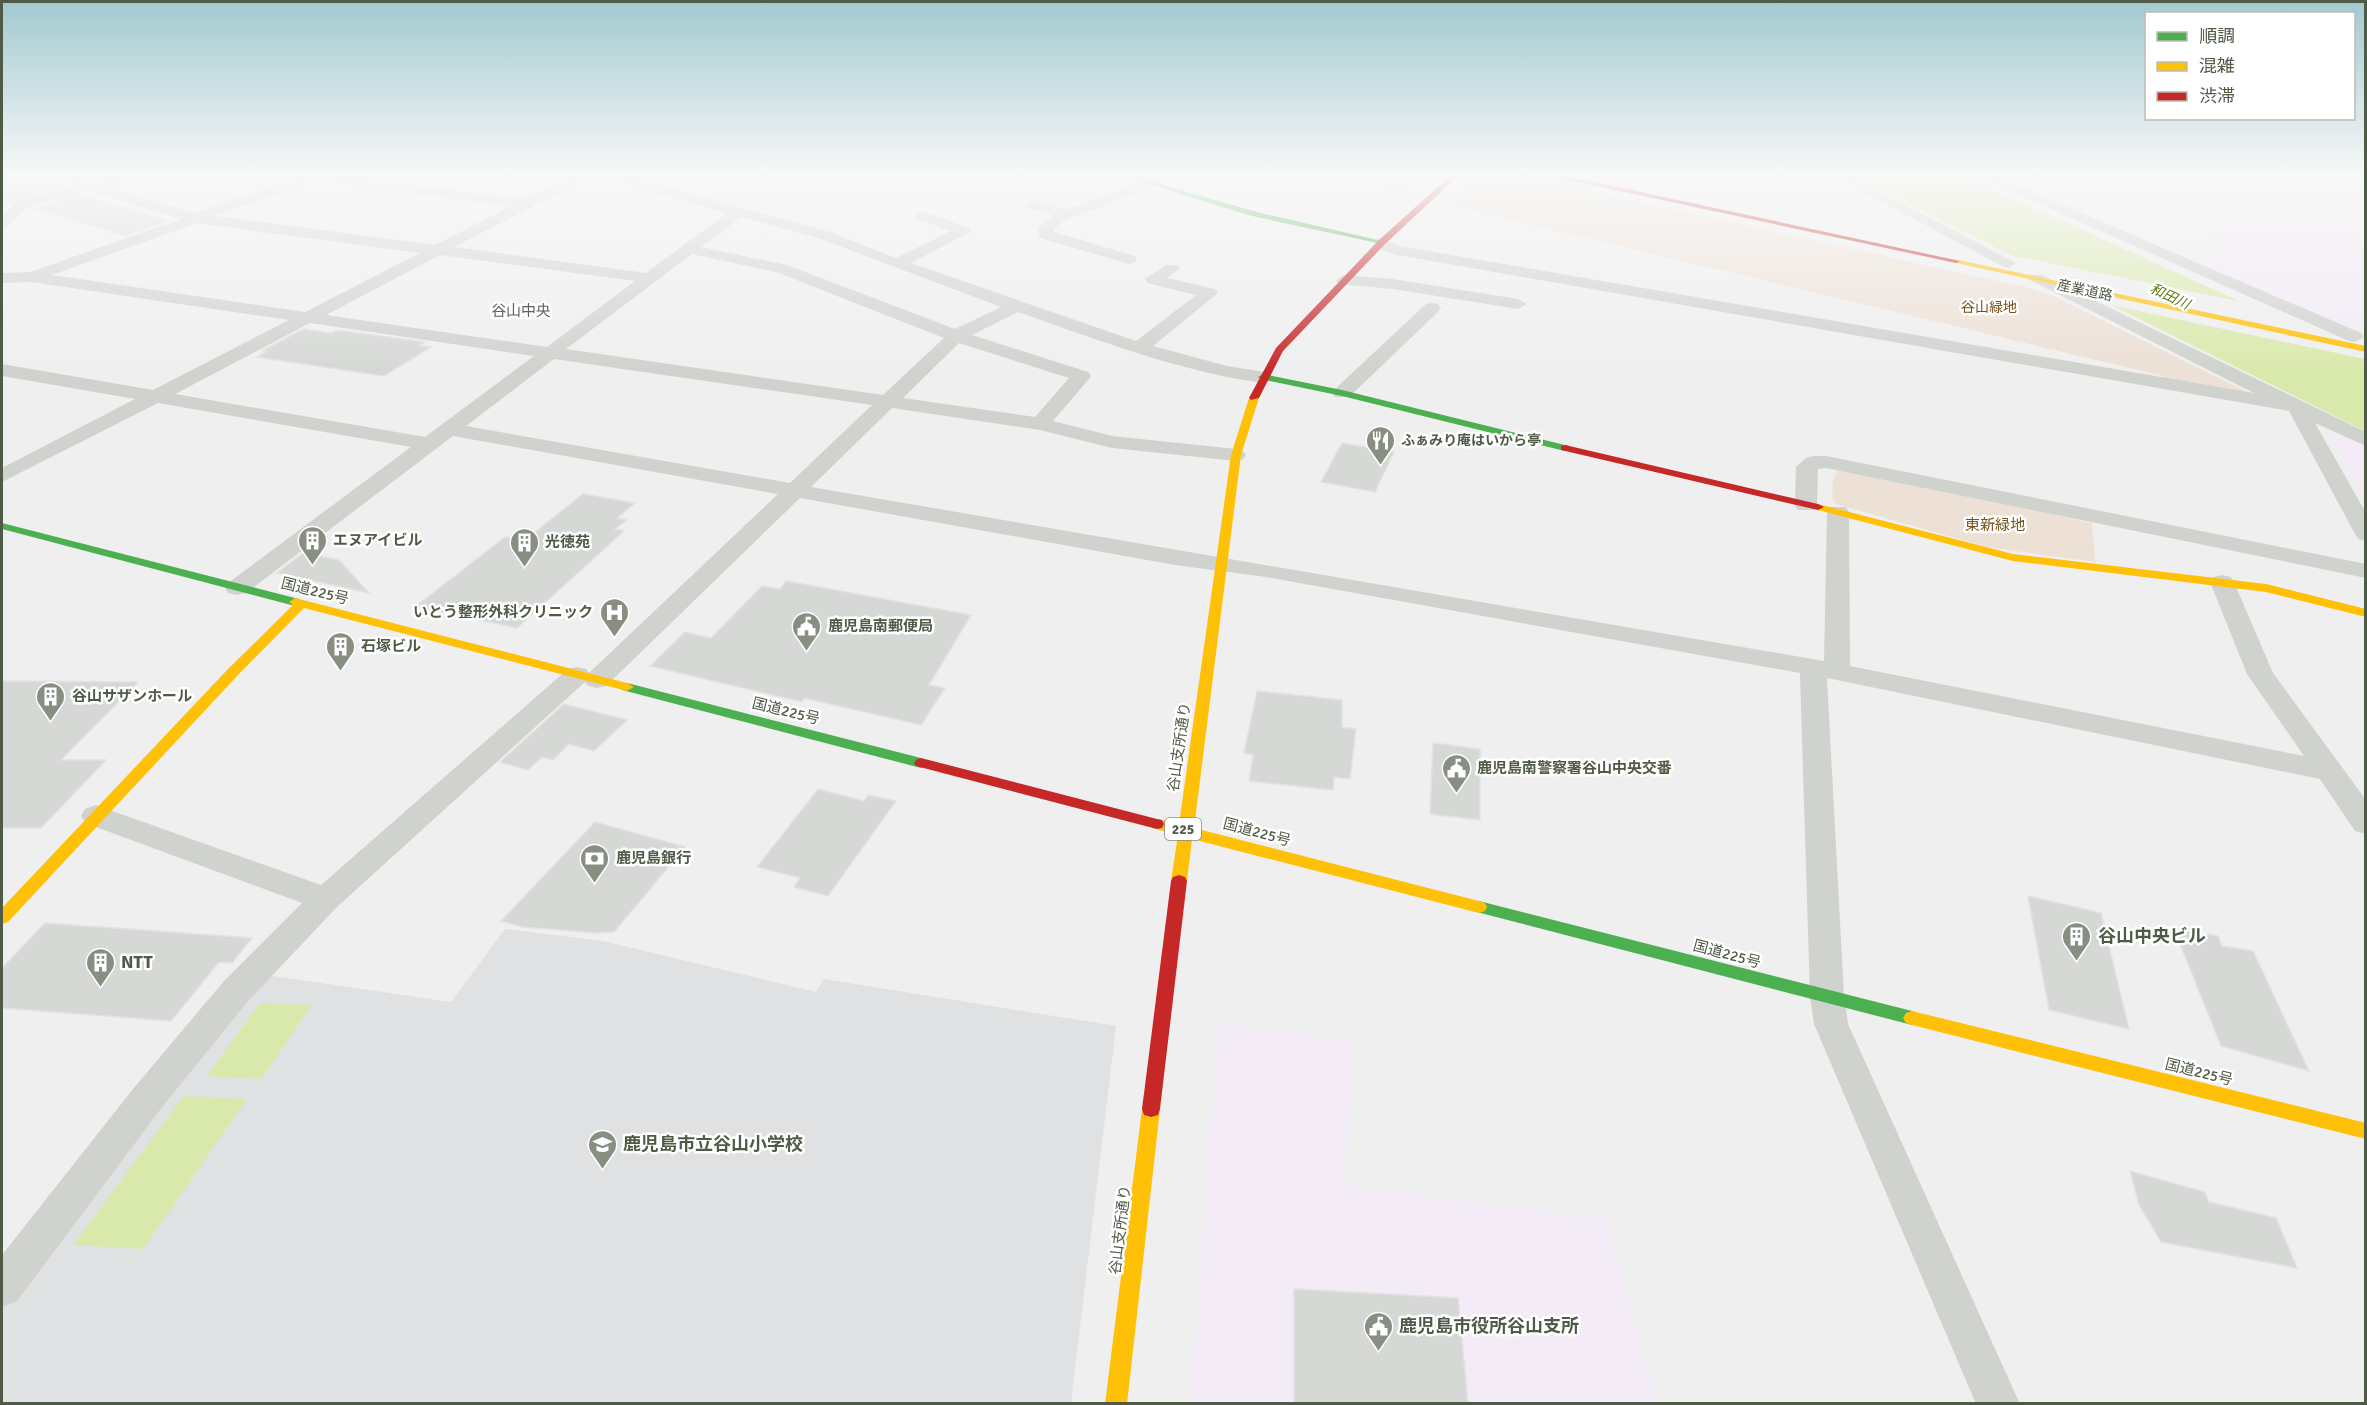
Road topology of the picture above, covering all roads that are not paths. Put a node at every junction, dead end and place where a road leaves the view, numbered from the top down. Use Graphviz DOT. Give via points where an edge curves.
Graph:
graph roads {
  1 [pos="129,242"];
  2 [pos="372,242"];
  3 [pos="452,242"];
  4 [pos="698,242"];
  5 [pos="840,242"];
  6 [pos="942,242"];
  7 [pos="1069,242"];
  8 [pos="1382,242"];
  9 [pos="1878,242"];
  10 [pos="1908,242"];
  11 [pos="1967,242"];
  12 [pos="2133,242"];
  13 [pos="688,249"];
  14 [pos="436,250"];
  15 [pos="1130,259"];
  16 [pos="2008,263"];
  17 [pos="896,264"];
  18 [pos="1172,268"];
  19 [pos="2031,273"];
  20 [pos="31,277"];
  21 [pos="2,278"];
  22 [pos="649,278"];
  23 [pos="1344,280"];
  24 [pos="2,287"];
  25 [pos="1518,304"];
  26 [pos="1015,307"];
  27 [pos="1432,308"];
  28 [pos="308,315"];
  29 [pos="956,336"];
  30 [pos="2362,342"];
  31 [pos="1139,348"];
  32 [pos="552,351"];
  33 [pos="2,370"];
  34 [pos="1263,377"];
  35 [pos="1342,393"];
  36 [pos="151,397"];
  37 [pos="890,400"];
  38 [pos="2296,406"];
  39 [pos="1040,424"];
  40 [pos="450,429"];
  41 [pos="2366,440"];
  42 [pos="430,444"];
  43 [pos="1236,455"];
  44 [pos="2,476"];
  45 [pos="797,490"];
  46 [pos="1806,505"];
  47 [pos="1838,512"];
  48 [pos="2,526"];
  49 [pos="2366,534"];
  50 [pos="1220,565"];
  51 [pos="2366,571"];
  52 [pos="2222,582"];
  53 [pos="237,588"];
  54 [pos="301,604"];
  55 [pos="2366,613"];
  56 [pos="1825,670"];
  57 [pos="587,678"];
  58 [pos="2328,771"];
  59 [pos="96,816"];
  60 [pos="2366,823"];
  61 [pos="1185,829"];
  62 [pos="326,899"];
  63 [pos="2,918"];
  64 [pos="1827,996"];
  65 [pos="2366,1131"];
  66 [pos="2,1287"];
  67 [pos="1116,1404"];
  68 [pos="1998,1404"];
  1 -- 20 [label="street"];
  2 -- 14 [label="street"];
  3 -- 14 [label="street"];
  4 -- 13 [label="street"];
  5 -- 17 [label="street"];
  6 -- 17 [label="street"];
  7 -- 15 [label="street"];
  8 -- 23 [label="main road, 谷山支所通り"];
  8 -- 38 [label="street" via="1397,250"];
  9 -- 19 [label="main road, 産業道路"];
  10 -- 16 [label="main road, 産業道路"];
  11 -- 16 [label="street"];
  12 -- 30 [label="street"];
  13 -- 22 [label="street"];
  13 -- 29 [label="street" via="781,268"];
  14 -- 22 [label="street"];
  14 -- 28 [label="street"];
  16 -- 19 [label="main road, 産業道路"];
  17 -- 26 [label="street"];
  18 -- 31 [label="street" via="1154,279 1209,293"];
  19 -- 30 [label="main road, 産業道路"];
  19 -- 30 [label="main road, 産業道路" via="2060,285"];
  19 -- 38 [label="street"];
  20 -- 21 [label="street"];
  20 -- 24 [label="street"];
  20 -- 28 [label="street"];
  22 -- 32 [label="street"];
  23 -- 25 [label="street"];
  23 -- 34 [label="main road, 谷山支所通り" via="1294,332"];
  26 -- 29 [label="street" via="976,318"];
  26 -- 31 [label="street"];
  27 -- 35 [label="street"];
  28 -- 32 [label="street"];
  28 -- 36 [label="street"];
  29 -- 37 [label="street"];
  29 -- 39 [label="street" via="1081,376"];
  31 -- 34 [label="street" via="1226,372"];
  32 -- 37 [label="street"];
  32 -- 40 [label="street"];
  33 -- 36 [label="street"];
  34 -- 35 [label="main road"];
  34 -- 43 [label="main road, 谷山支所通り" via="1247,414"];
  35 -- 46 [label="main road"];
  36 -- 42 [label="street"];
  36 -- 44 [label="street"];
  37 -- 39 [label="street"];
  37 -- 45 [label="street"];
  38 -- 41 [label="street"];
  38 -- 49 [label="street"];
  39 -- 43 [label="street" via="1112,442"];
  40 -- 42 [label="street"];
  40 -- 45 [label="street"];
  42 -- 53 [label="street"];
  43 -- 50 [label="main road, 谷山支所通り"];
  45 -- 50 [label="street"];
  45 -- 57 [label="street"];
  46 -- 47 [label="main road"];
  46 -- 51 [label="street" via="1807,467 1813,462 1826,462"];
  47 -- 52 [label="main road" via="2013,557"];
  47 -- 56 [label="street"];
  48 -- 53 [label="main road, 国道225号 / 225"];
  50 -- 56 [label="street"];
  50 -- 61 [label="main road, 谷山支所通り"];
  52 -- 55 [label="main road" via="2266,588"];
  52 -- 58 [label="street" via="2260,674"];
  53 -- 54 [label="main road, 国道225号 / 225"];
  54 -- 57 [label="main road, 国道225号 / 225"];
  54 -- 59 [label="main road"];
  56 -- 58 [label="street"];
  56 -- 64 [label="street"];
  57 -- 61 [label="main road, 国道225号 / 225"];
  57 -- 62 [label="street"];
  58 -- 60 [label="street"];
  59 -- 62 [label="street"];
  59 -- 63 [label="main road"];
  61 -- 64 [label="main road, 国道225号 / 225"];
  61 -- 67 [label="main road, 谷山支所通り"];
  62 -- 66 [label="street" via="236,991 146,1100"];
  64 -- 65 [label="main road, 国道225号 / 225"];
  64 -- 68 [label="street" via="1831,1024"];
}
